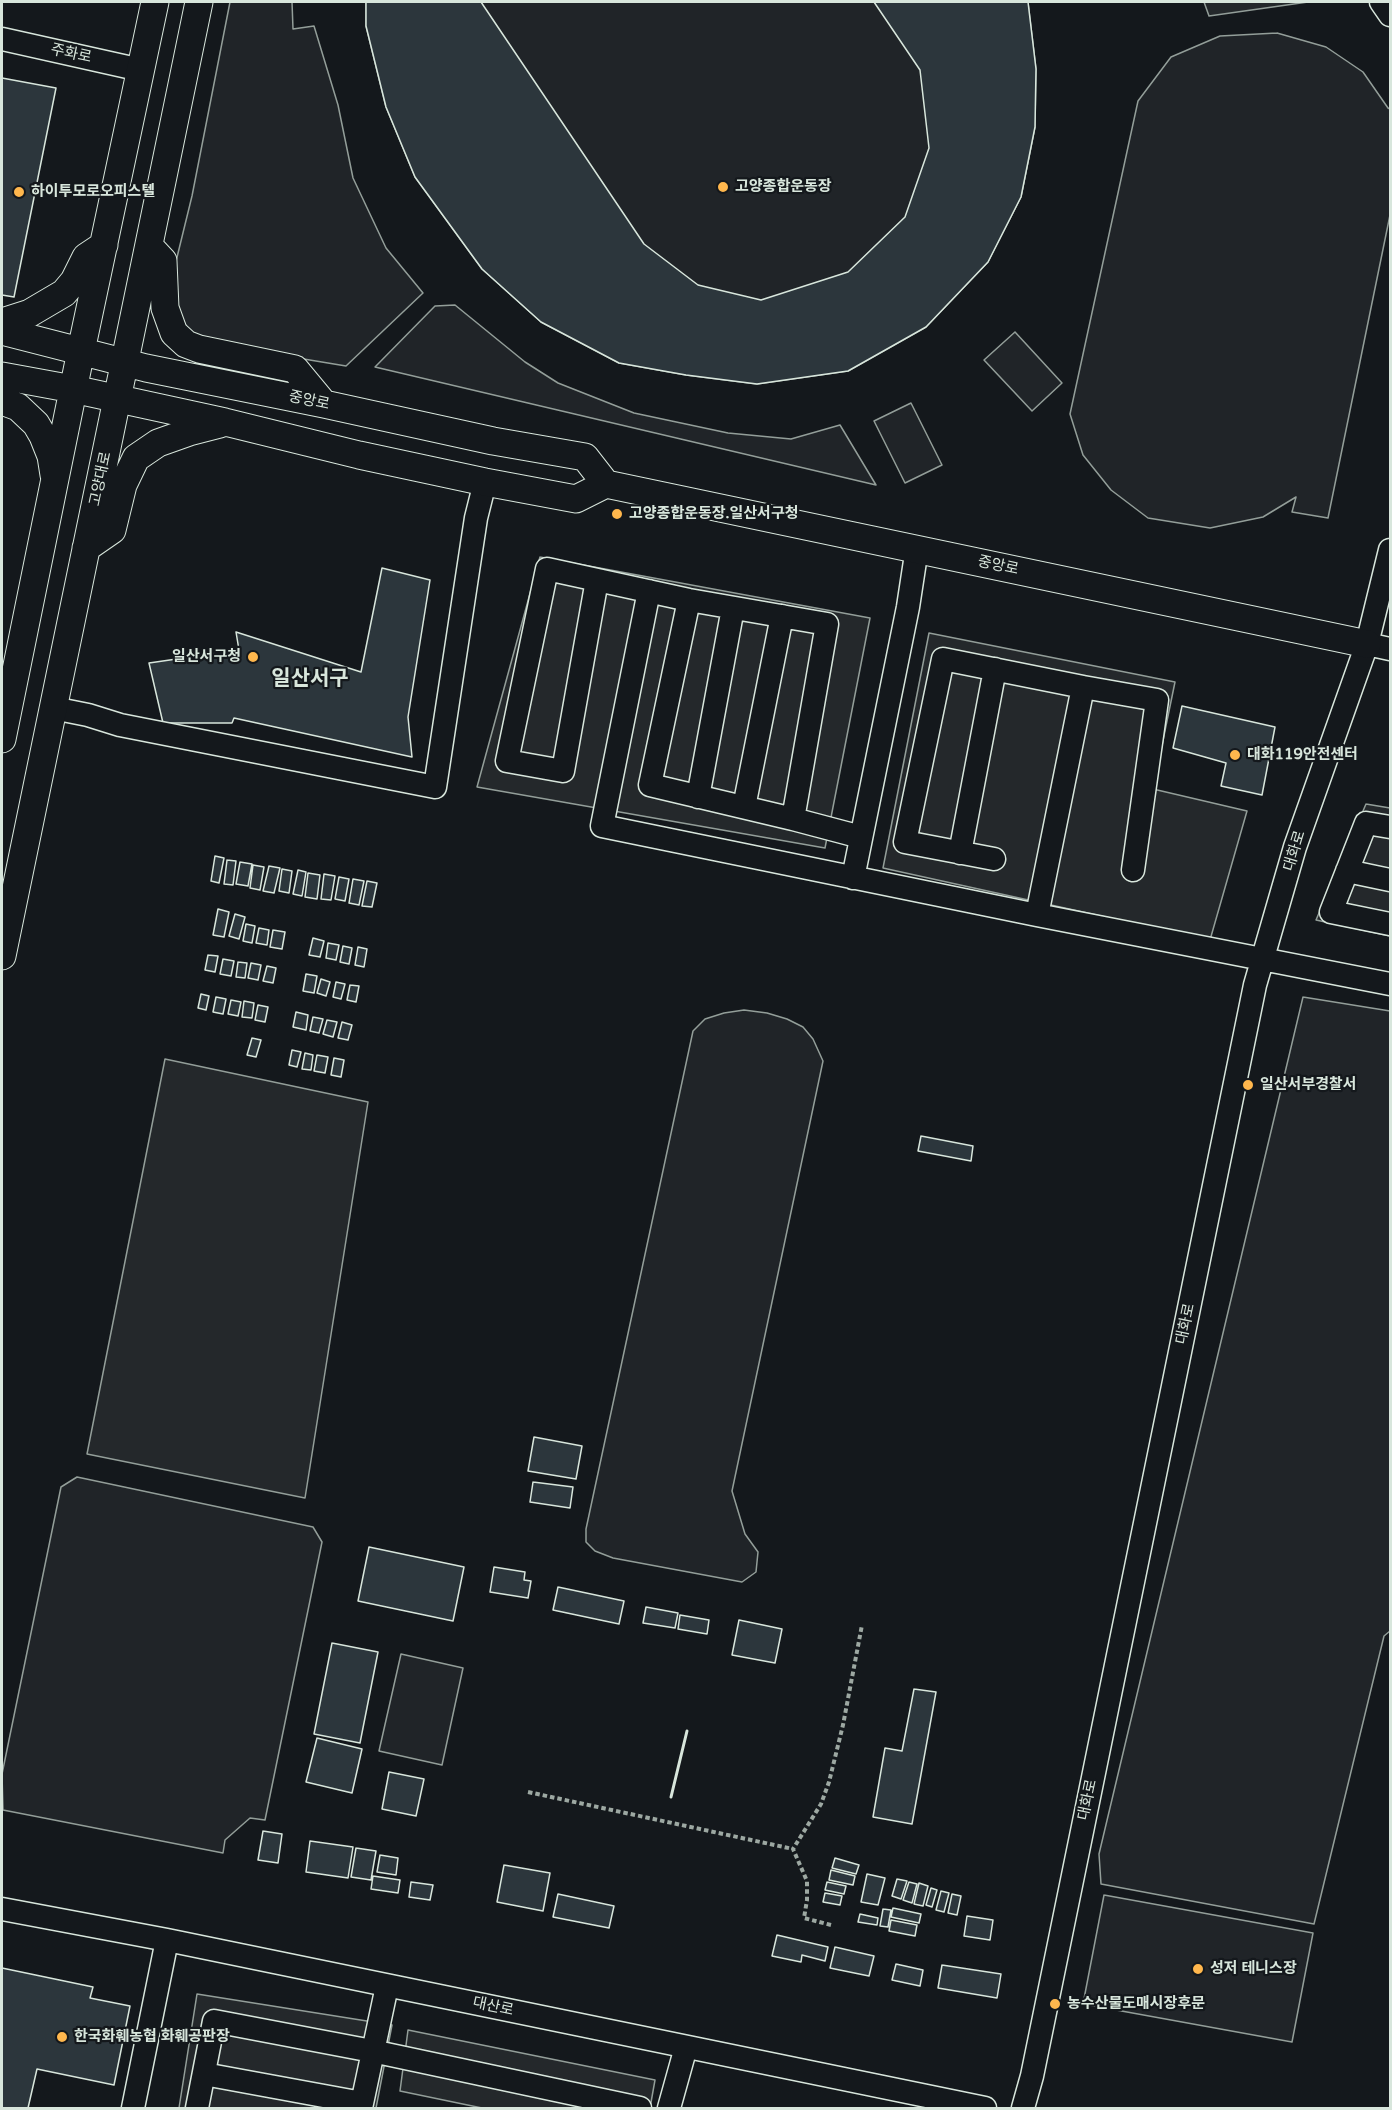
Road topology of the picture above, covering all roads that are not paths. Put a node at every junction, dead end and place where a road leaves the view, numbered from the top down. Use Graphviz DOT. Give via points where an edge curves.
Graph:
graph roads {
  1 [pos="155,2"];
  2 [pos="199,2"];
  3 [pos="1381,2"];
  4 [pos="1390,15"];
  5 [pos="2,39"];
  6 [pos="141,70"];
  7 [pos="104,245"];
  8 [pos="149,246"];
  9 [pos="2,322"];
  10 [pos="2,332"];
  11 [pos="81,351"];
  12 [pos="126,363"];
  13 [pos="2,376"];
  14 [pos="74,389"];
  15 [pos="118,400"];
  16 [pos="2,401"];
  17 [pos="324,404"];
  18 [pos="225,422"];
  19 [pos="55,481"];
  20 [pos="485,482"];
  21 [pos="606,484"];
  22 [pos="86,548"];
  23 [pos="917,548"];
  24 [pos="1390,550"];
  25 [pos="597,580"];
  26 [pos="649,591"];
  27 [pos="689,600"];
  28 [pos="733,608"];
  29 [pos="782,616"];
  30 [pos="1379,647"];
  31 [pos="995,669"];
  32 [pos="8,679"];
  33 [pos="1083,687"];
  34 [pos="53,708"];
  35 [pos="2,739"];
  36 [pos="698,797"];
  37 [pos="744,807"];
  38 [pos="793,819"];
  39 [pos="1390,827"];
  40 [pos="861,837"];
  41 [pos="960,853"];
  42 [pos="994,859"];
  43 [pos="1133,870"];
  44 [pos="1347,870"];
  45 [pos="853,878"];
  46 [pos="1390,880"];
  47 [pos="1037,915"];
  48 [pos="1390,924"];
  49 [pos="2,956"];
  50 [pos="1262,958"];
  51 [pos="1390,984"];
  52 [pos="2,1909"];
  53 [pos="167,1940"];
  54 [pos="387,1986"];
  55 [pos="686,2047"];
  56 [pos="372,2051"];
  57 [pos="204,2074"];
  58 [pos="361,2106"];
  59 [pos="133,2109"];
  60 [pos="197,2109"];
  61 [pos="640,2109"];
  62 [pos="669,2109"];
  63 [pos="985,2109"];
  64 [pos="1023,2109"];
  1 -- 6 [label="main road"];
  2 -- 8 [label="main road, 고양대로"];
  3 -- 4 [label="street"];
  5 -- 6 [label="street, 주화로"];
  6 -- 7 [label="main road"];
  7 -- 9 [label="main road" via="86,257 64,293 30,313"];
  7 -- 11 [label="main road"];
  8 -- 12 [label="main road, 고양대로"];
  8 -- 17 [label="main road" via="163,261 165,308 174,333 186,344 295,369"];
  10 -- 11 [label="main road, 중앙로"];
  11 -- 12 [label="main road, 중앙로"];
  11 -- 14 [label="main road"];
  12 -- 15 [label="main road, 고양대로"];
  12 -- 17 [label="main road, 중앙로"];
  13 -- 14 [label="main road"];
  14 -- 15 [label="main road"];
  14 -- 19 [label="main road"];
  15 -- 18 [label="main road"];
  15 -- 22 [label="main road, 고양대로"];
  16 -- 19 [label="main road" via="18,407 36,424 51,456"];
  17 -- 21 [label="main road, 중앙로" via="585,458"];
  18 -- 20 [label="main road"];
  18 -- 22 [label="main road" via="158,443 136,458 123,485 112,530"];
  19 -- 32 [label="main road"];
  20 -- 21 [label="main road" via="576,499"];
  20 -- 34 [label="street" via="476,518 435,787 120,725"];
  21 -- 23 [label="main road, 중앙로"];
  22 -- 34 [label="main road, 고양대로"];
  23 -- 30 [label="main road, 중앙로"];
  23 -- 40 [label="street"];
  24 -- 30 [label="street, 대화로"];
  25 -- 25 [label="street" via="547,570 507,761 563,771"];
  25 -- 26 [label="street"];
  26 -- 27 [label="street"];
  26 -- 45 [label="street" via="602,825"];
  27 -- 28 [label="street"];
  27 -- 36 [label="street" via="650,785"];
  28 -- 29 [label="street"];
  28 -- 36 [label="street"];
  29 -- 37 [label="street"];
  29 -- 38 [label="street" via="827,624"];
  30 -- 50 [label="street, 대화로" via="1295,847"];
  31 -- 33 [label="street"];
  31 -- 41 [label="street"];
  31 -- 41 [label="street" via="943,659 905,842"];
  32 -- 35 [label="main road"];
  33 -- 43 [label="street" via="1157,700"];
  33 -- 47 [label="street"];
  34 -- 49 [label="main road, 고양대로"];
  36 -- 37 [label="street"];
  37 -- 38 [label="street"];
  38 -- 40 [label="street"];
  39 -- 44 [label="street" via="1366,823"];
  40 -- 45 [label="street"];
  41 -- 42 [label="street"];
  44 -- 46 [label="street"];
  44 -- 48 [label="street" via="1331,912"];
  45 -- 47 [label="street"];
  47 -- 50 [label="street"];
  50 -- 51 [label="street"];
  50 -- 64 [label="street, 대화로"];
  52 -- 53 [label="street, 대산로"];
  53 -- 54 [label="street, 대산로"];
  53 -- 59 [label="street"];
  54 -- 55 [label="street, 대산로"];
  54 -- 56 [label="street"];
  55 -- 62 [label="street"];
  55 -- 63 [label="street, 대산로"];
  56 -- 57 [label="street" via="214,2021"];
  56 -- 58 [label="street"];
  56 -- 61 [label="street"];
  57 -- 58 [label="street"];
  57 -- 60 [label="street"];
}
